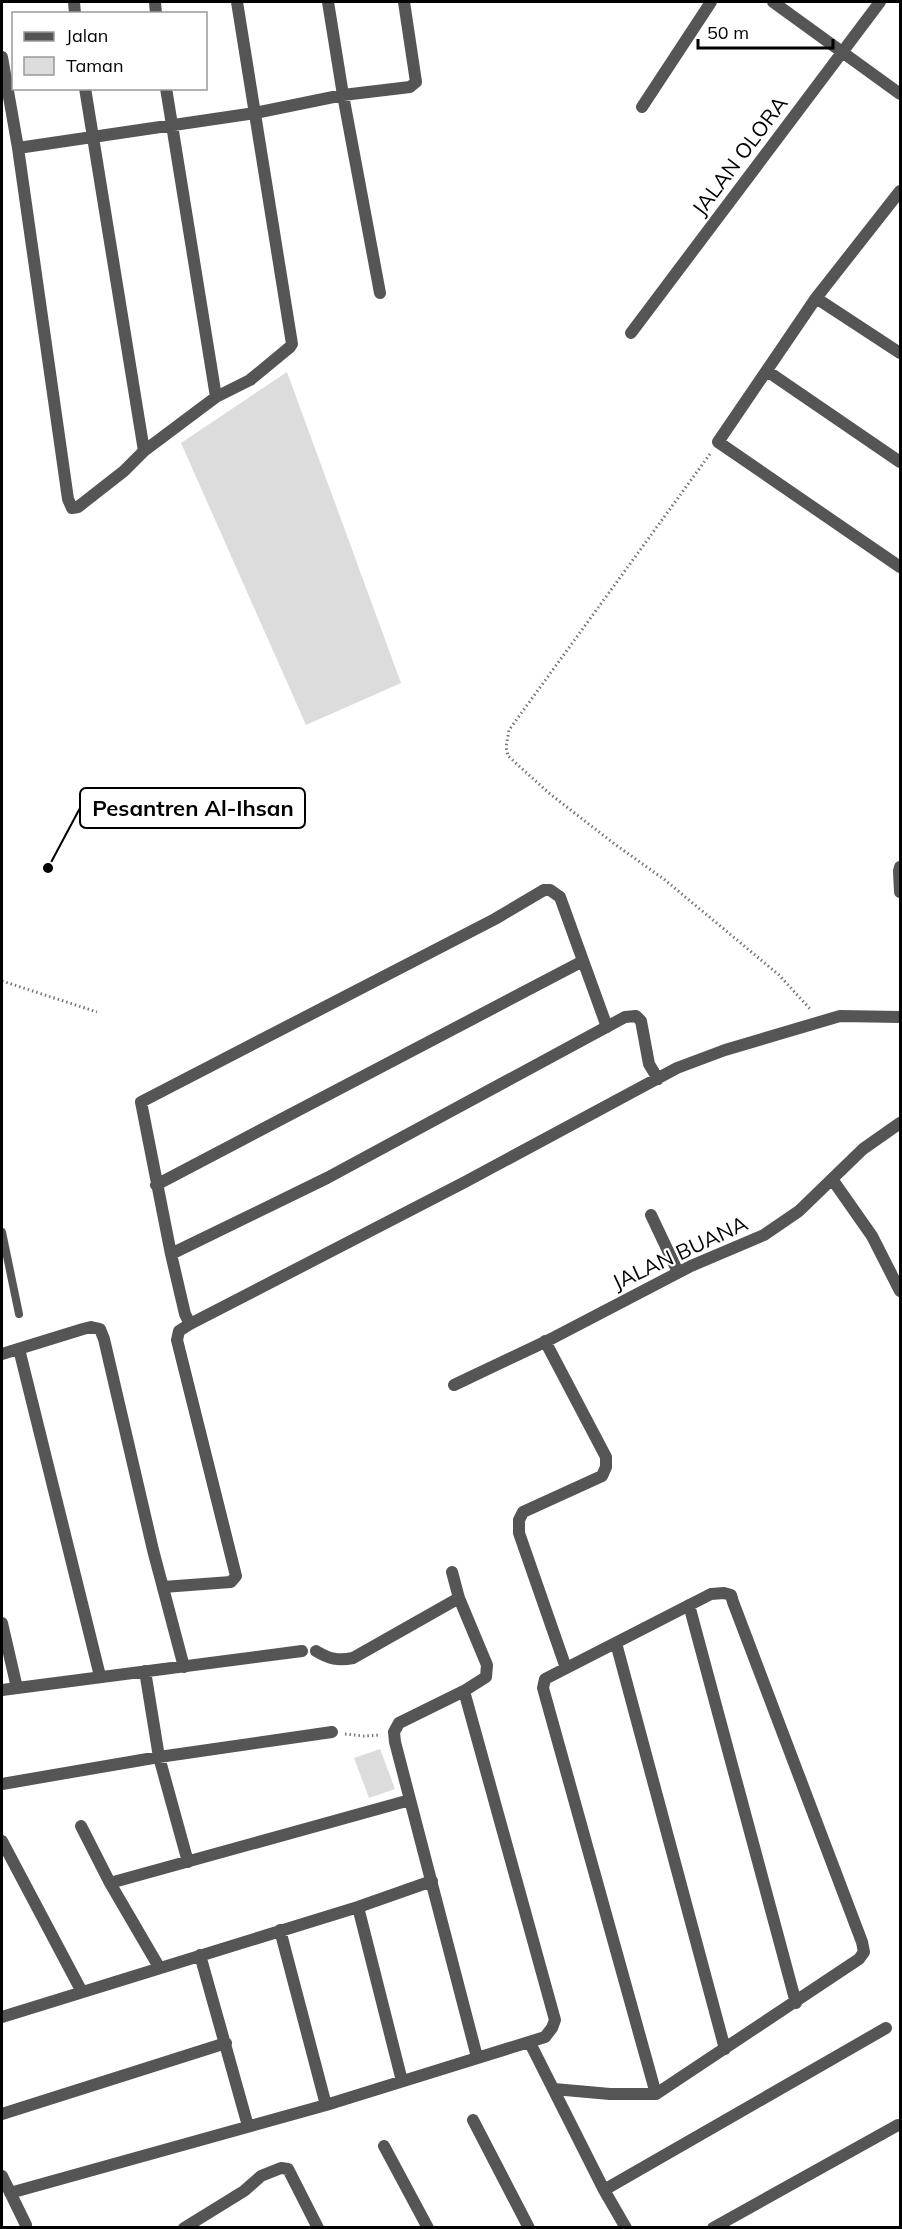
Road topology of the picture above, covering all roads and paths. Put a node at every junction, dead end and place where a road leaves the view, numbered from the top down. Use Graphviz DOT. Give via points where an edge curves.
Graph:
graph roads {
  1 [pos="237,2"];
  2 [pos="328,2"];
  3 [pos="404,2"];
  4 [pos="711,2"];
  5 [pos="773,2"];
  6 [pos="880,2"];
  7 [pos="842,51"];
  8 [pos="2,57"];
  9 [pos="85,90"];
  10 [pos="166,90"];
  11 [pos="900,94"];
  12 [pos="343,95"];
  13 [pos="642,107"];
  14 [pos="255,113"];
  15 [pos="171,126"];
  16 [pos="92,138"];
  17 [pos="18,148"];
  18 [pos="900,190"];
  19 [pos="380,293"];
  20 [pos="816,298"];
  21 [pos="630,333"];
  22 [pos="900,353"];
  23 [pos="766,371"];
  24 [pos="216,397"];
  25 [pos="718,442"];
  26 [pos="144,452"];
  27 [pos="900,462"];
  28 [pos="900,567"];
  29 [pos="900,867"];
  30 [pos="900,892"];
  31 [pos="583,961"];
  32 [pos="2,981"];
  33 [pos="97,1012"];
  34 [pos="900,1017"];
  35 [pos="823,1022"];
  36 [pos="607,1027"];
  37 [pos="658,1079"];
  38 [pos="900,1123"];
  39 [pos="832,1179"];
  40 [pos="156,1185"];
  41 [pos="651,1215"];
  42 [pos="2,1232"];
  43 [pos="171,1254"];
  44 [pos="678,1272"];
  45 [pos="900,1291"];
  46 [pos="19,1314"];
  47 [pos="190,1324"];
  48 [pos="545,1341"];
  49 [pos="19,1349"];
  50 [pos="2,1354"];
  51 [pos="454,1385"];
  52 [pos="452,1572"];
  53 [pos="163,1587"];
  54 [pos="459,1598"];
  55 [pos="689,1605"];
  56 [pos="2,1623"];
  57 [pos="616,1643"];
  58 [pos="316,1651"];
  59 [pos="302,1652"];
  60 [pos="184,1667"];
  61 [pos="566,1668"];
  62 [pos="144,1671"];
  63 [pos="100,1676"];
  64 [pos="17,1688"];
  65 [pos="2,1690"];
  66 [pos="464,1691"];
  67 [pos="332,1732"];
  68 [pos="394,1732"];
  69 [pos="159,1757"];
  70 [pos="2,1784"];
  71 [pos="410,1800"];
  72 [pos="81,1826"];
  73 [pos="2,1841"];
  74 [pos="188,1862"];
  75 [pos="432,1881"];
  76 [pos="110,1883"];
  77 [pos="358,1907"];
  78 [pos="280,1930"];
  79 [pos="200,1955"];
  80 [pos="159,1967"];
  81 [pos="82,1992"];
  82 [pos="796,2003"];
  83 [pos="3,2014"];
  84 [pos="886,2028"];
  85 [pos="226,2043"];
  86 [pos="530,2043"];
  87 [pos="725,2049"];
  88 [pos="477,2057"];
  89 [pos="402,2081"];
  90 [pos="554,2089"];
  91 [pos="656,2094"];
  92 [pos="326,2105"];
  93 [pos="2,2114"];
  94 [pos="473,2120"];
  95 [pos="898,2125"];
  96 [pos="248,2126"];
  97 [pos="384,2146"];
  98 [pos="2,2176"];
  99 [pos="604,2190"];
  100 [pos="10,2193"];
  101 [pos="26,2224"];
  102 [pos="184,2228"];
  103 [pos="318,2228"];
  104 [pos="428,2228"];
  105 [pos="529,2228"];
  106 [pos="626,2228"];
  107 [pos="712,2228"];
  1 -- 14 [label="street"];
  2 -- 12 [label="street"];
  3 -- 12 [label="street" via="416,82 410,87"];
  4 -- 13 [label="street"];
  5 -- 7 [label="street"];
  6 -- 7 [label="street, JALAN OLORA"];
  7 -- 11 [label="street"];
  7 -- 21 [label="street, JALAN OLORA"];
  8 -- 17 [label="street"];
  9 -- 16 [label="street"];
  10 -- 15 [label="street"];
  12 -- 14 [label="street"];
  12 -- 19 [label="street"];
  14 -- 15 [label="street"];
  14 -- 24 [label="street" via="292,344 250,380"];
  15 -- 16 [label="street"];
  15 -- 24 [label="street"];
  16 -- 17 [label="street"];
  16 -- 26 [label="street"];
  17 -- 26 [label="street" via="72,508"];
  18 -- 20 [label="street"];
  20 -- 22 [label="street"];
  20 -- 23 [label="street"];
  23 -- 25 [label="street"];
  23 -- 27 [label="street"];
  24 -- 26 [label="street"];
  25 -- 28 [label="street"];
  25 -- 35 [label="path" via="509,730 506,747 508,756 550,794 665,880 779,975"];
  29 -- 30 [label="street"];
  31 -- 36 [label="street"];
  31 -- 40 [label="street"];
  31 -- 40 [label="street" via="560,897 544,890 444,946 141,1102"];
  32 -- 33 [label="path"];
  34 -- 35 [label="street" via="840,1016"];
  35 -- 37 [label="street" via="725,1050"];
  36 -- 37 [label="street" via="626,1017 636,1016 641,1021 649,1064"];
  36 -- 43 [label="street" via="327,1178"];
  37 -- 47 [label="street"];
  38 -- 39 [label="street, JALAN BUANA" via="863,1149"];
  39 -- 44 [label="street, JALAN BUANA" via="799,1211 764,1235"];
  39 -- 45 [label="street" via="872,1236"];
  40 -- 43 [label="street"];
  41 -- 44 [label="street"];
  42 -- 46 [label="lane"];
  43 -- 47 [label="street"];
  44 -- 48 [label="street, JALAN BUANA"];
  47 -- 53 [label="street" via="179,1331 177,1340 236,1576 231,1582 219,1584"];
  48 -- 51 [label="street, JALAN BUANA"];
  48 -- 61 [label="street" via="606,1458 602,1476 523,1512 519,1520 519,1533"];
  49 -- 50 [label="street"];
  49 -- 53 [label="street" via="83,1329 100,1329"];
  49 -- 63 [label="street"];
  52 -- 54 [label="street"];
  53 -- 60 [label="street"];
  54 -- 58 [label="street" via="353,1658 340,1661"];
  54 -- 66 [label="street" via="487,1665 486,1677"];
  55 -- 57 [label="street"];
  55 -- 82 [label="street"];
  55 -- 82 [label="street" via="711,1594 731,1595 862,1942 864,1952 859,1959"];
  56 -- 64 [label="street"];
  57 -- 61 [label="street"];
  57 -- 87 [label="street"];
  59 -- 60 [label="street"];
  60 -- 62 [label="street"];
  61 -- 91 [label="street" via="545,1679 544,1696"];
  62 -- 63 [label="street"];
  62 -- 69 [label="street"];
  63 -- 64 [label="street"];
  64 -- 65 [label="street"];
  66 -- 68 [label="street" via="399,1723"];
  66 -- 86 [label="street" via="555,2020 545,2037"];
  67 -- 68 [label="path" via="364,1736"];
  67 -- 69 [label="street"];
  68 -- 71 [label="street"];
  69 -- 70 [label="street"];
  69 -- 74 [label="street"];
  71 -- 74 [label="street"];
  71 -- 75 [label="street"];
  72 -- 76 [label="street"];
  73 -- 81 [label="street"];
  74 -- 76 [label="street"];
  75 -- 77 [label="street"];
  75 -- 88 [label="street"];
  76 -- 80 [label="street"];
  77 -- 78 [label="street"];
  77 -- 89 [label="street"];
  78 -- 79 [label="street"];
  78 -- 92 [label="street"];
  79 -- 80 [label="street"];
  79 -- 85 [label="street"];
  80 -- 81 [label="street"];
  81 -- 83 [label="street"];
  82 -- 87 [label="street"];
  84 -- 99 [label="street"];
  85 -- 93 [label="street"];
  85 -- 96 [label="street"];
  86 -- 88 [label="street"];
  86 -- 90 [label="street"];
  87 -- 91 [label="street"];
  88 -- 89 [label="street"];
  89 -- 92 [label="street"];
  90 -- 91 [label="street"];
  90 -- 99 [label="street"];
  92 -- 96 [label="street"];
  94 -- 105 [label="street"];
  95 -- 107 [label="street"];
  96 -- 100 [label="street"];
  97 -- 104 [label="street"];
  98 -- 100 [label="street"];
  99 -- 106 [label="street"];
  100 -- 101 [label="street"];
  102 -- 103 [label="street" via="261,2176 284,2168"];
}
